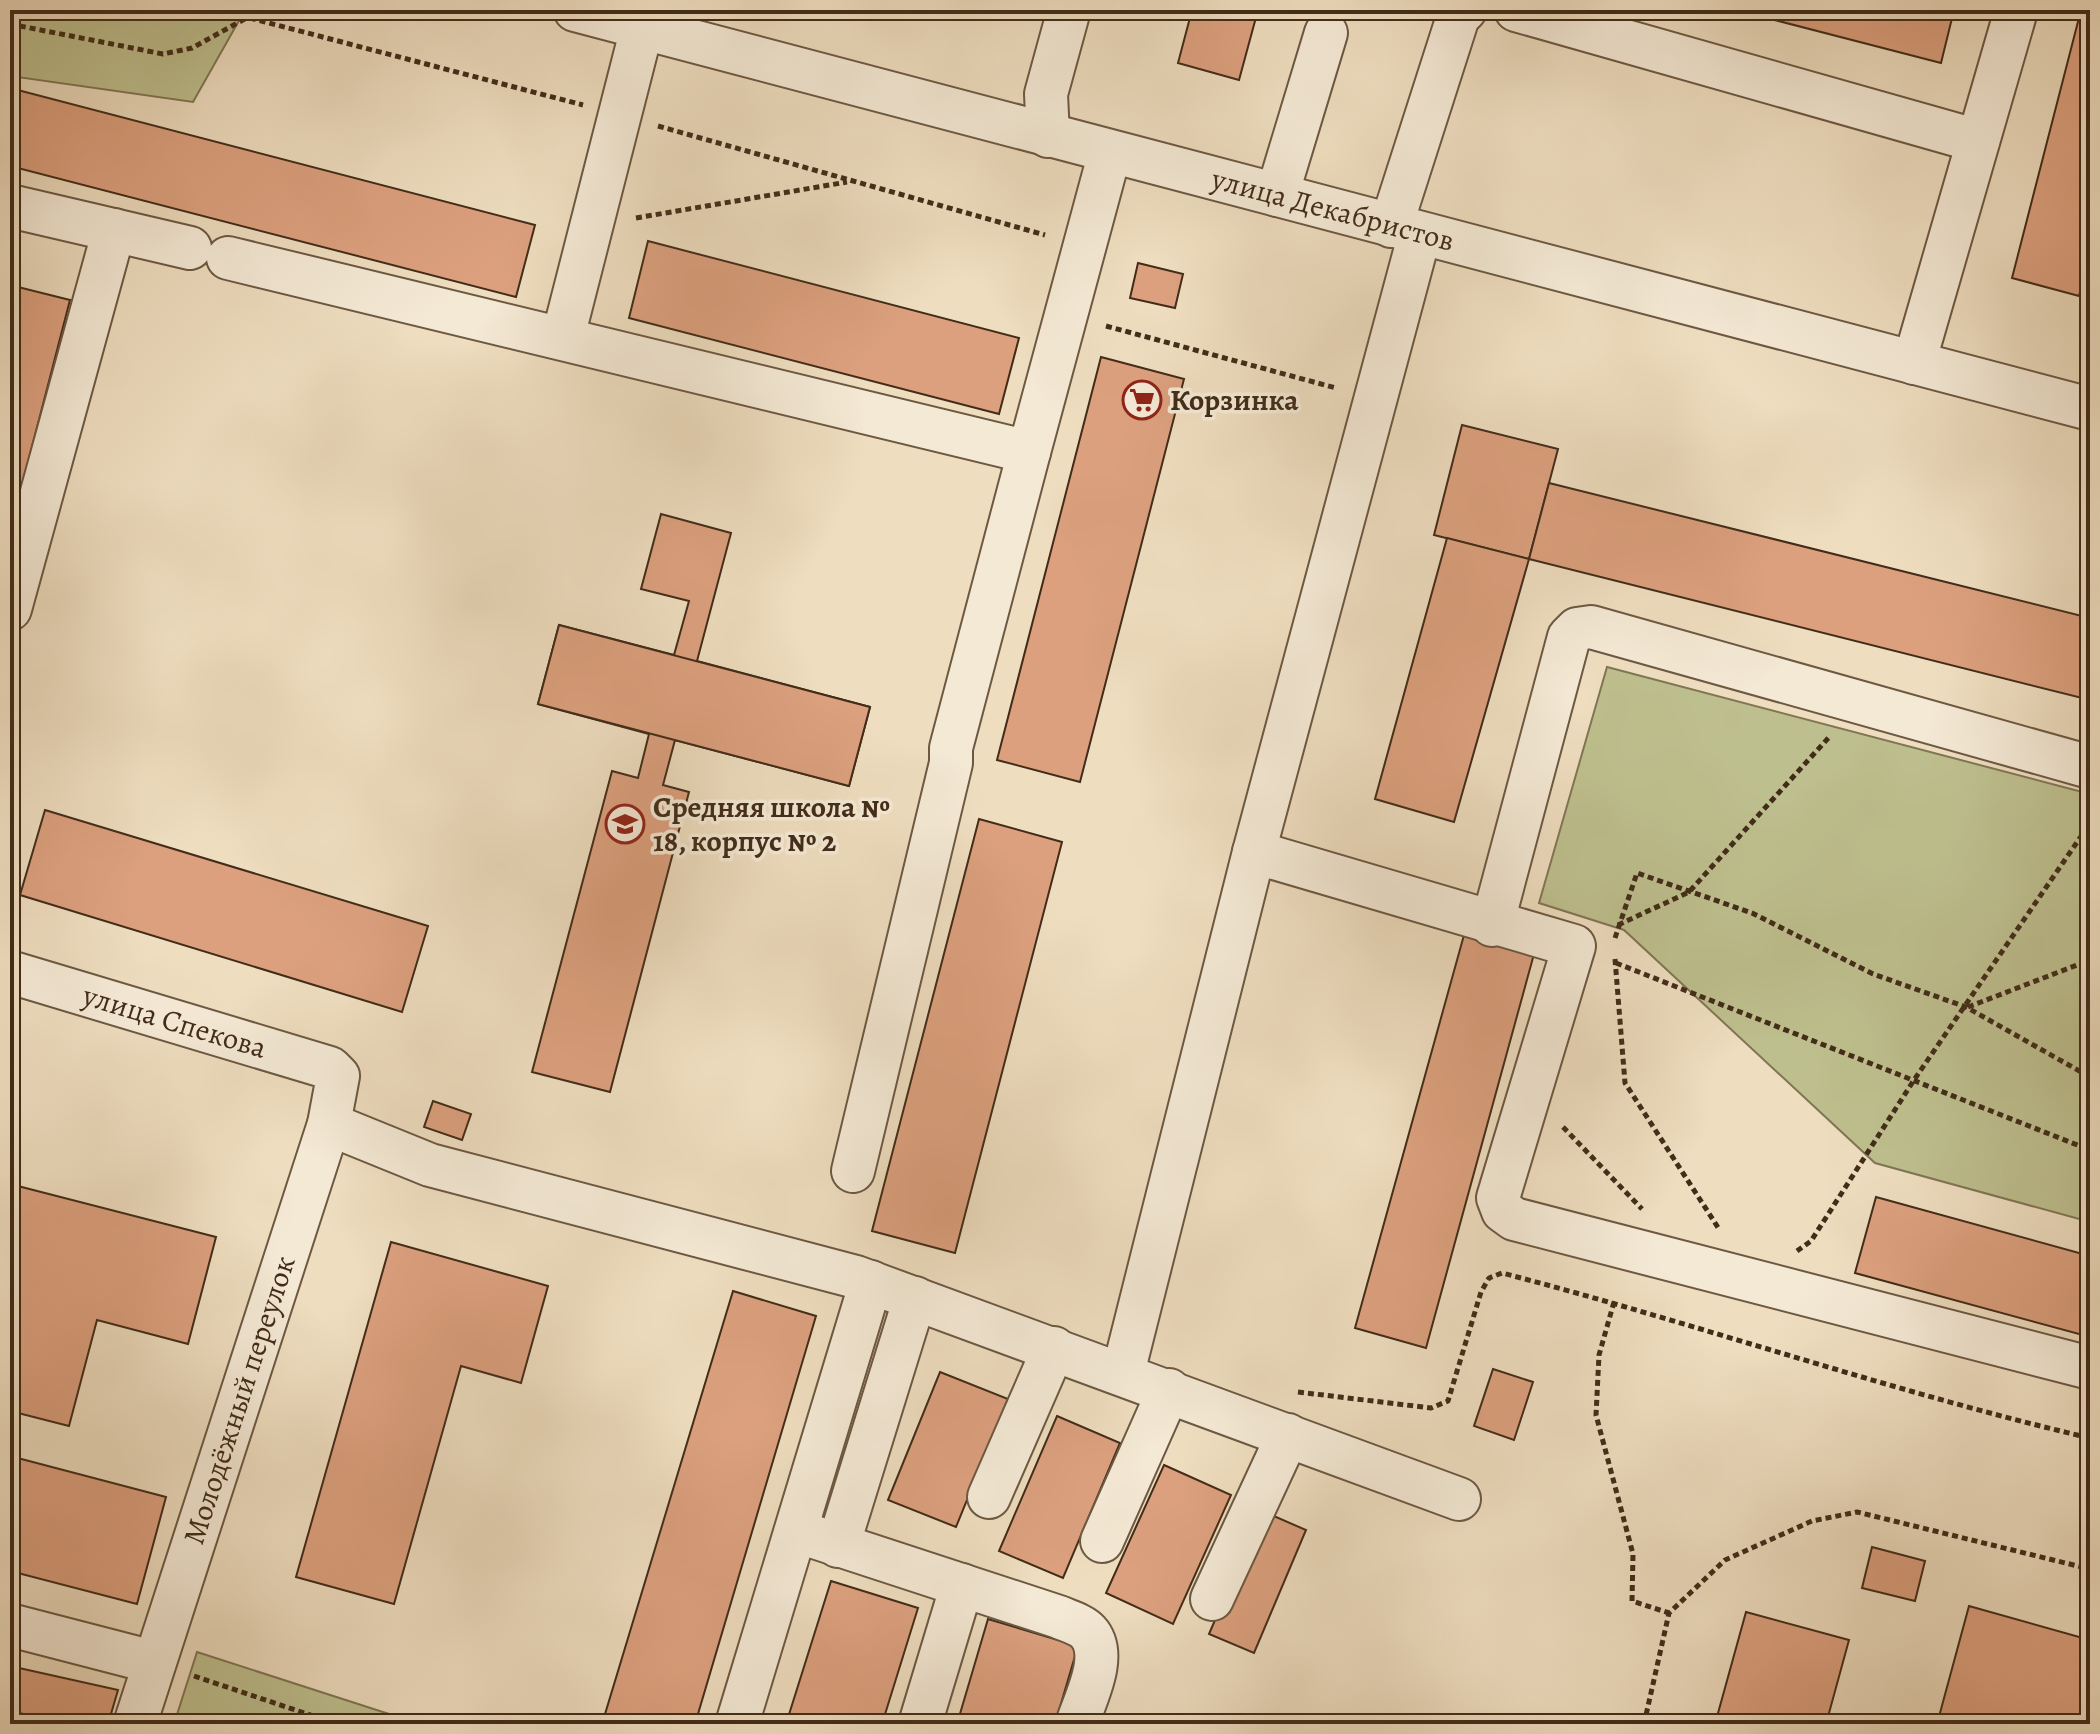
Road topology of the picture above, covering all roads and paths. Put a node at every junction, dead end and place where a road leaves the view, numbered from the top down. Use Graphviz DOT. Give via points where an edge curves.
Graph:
graph roads {
  1 [pos="261,10"];
  2 [pos="575,10"];
  3 [pos="1069,10"];
  4 [pos="1516,10"];
  5 [pos="1461,12"];
  6 [pos="2015,14"];
  7 [pos="250,18"];
  8 [pos="10,24"];
  9 [pos="642,28"];
  10 [pos="1326,33"];
  11 [pos="621,115"];
  12 [pos="1048,136"];
  13 [pos="1978,141"];
  14 [pos="1110,152"];
  15 [pos="848,182"];
  16 [pos="1277,195"];
  17 [pos="10,206"];
  18 [pos="591,226"];
  19 [pos="1406,229"];
  20 [pos="114,230"];
  21 [pos="1085,245"];
  22 [pos="1066,315"];
  23 [pos="563,337"];
  24 [pos="1914,363"];
  25 [pos="1375,399"];
  26 [pos="2090,409"];
  27 [pos="1029,452"];
  28 [pos="10,609"];
  29 [pos="1860,702"];
  30 [pos="2090,767"];
  31 [pos="2090,830"];
  32 [pos="1254,852"];
  33 [pos="1689,892"];
  34 [pos="1492,925"];
  35 [pos="1619,925"];
  36 [pos="1574,946"];
  37 [pos="2090,960"];
  38 [pos="1616,963"];
  39 [pos="10,972"];
  40 [pos="1966,1007"];
  41 [pos="338,1076"];
  42 [pos="2090,1077"];
  43 [pos="1914,1080"];
  44 [pos="1530,1093"];
  45 [pos="329,1124"];
  46 [pos="2090,1150"];
  47 [pos="853,1171"];
  48 [pos="1648,1215"];
  49 [pos="1719,1230"];
  50 [pos="871,1282"];
  51 [pos="1754,1283"];
  52 [pos="915,1298"];
  53 [pos="1614,1302"];
  54 [pos="1054,1348"];
  55 [pos="2090,1368"];
  56 [pos="1123,1373"];
  57 [pos="1169,1390"];
  58 [pos="1292,1392"];
  59 [pos="1288,1435"];
  60 [pos="2090,1438"];
  61 [pos="989,1497"];
  62 [pos="1459,1499"];
  63 [pos="796,1531"];
  64 [pos="1102,1541"];
  65 [pos="838,1546"];
  66 [pos="2090,1569"];
  67 [pos="962,1585"];
  68 [pos="1212,1599"];
  69 [pos="1669,1613"];
  70 [pos="10,1625"];
  71 [pos="153,1662"];
  72 [pos="333,1723"];
  73 [pos="135,1724"];
  74 [pos="737,1724"];
  75 [pos="920,1724"];
  76 [pos="1077,1724"];
  77 [pos="1644,1724"];
  1 -- 7 [label="path"];
  2 -- 9 [label="street, улица Декабристов"];
  3 -- 12 [label="street" via="1046,94"];
  4 -- 13 [label="street"];
  5 -- 19 [label="street"];
  6 -- 13 [label="street"];
  7 -- 8 [label="path" via="192,48 163,54"];
  7 -- 11 [label="path"];
  9 -- 11 [label="street"];
  9 -- 12 [label="street, улица Декабристов"];
  10 -- 16 [label="street"];
  11 -- 15 [label="path"];
  11 -- 18 [label="street"];
  12 -- 14 [label="street, улица Декабристов"];
  13 -- 24 [label="street"];
  14 -- 16 [label="street, улица Декабристов"];
  14 -- 21 [label="street"];
  15 -- 18 [label="path"];
  15 -- 21 [label="path"];
  16 -- 19 [label="street, улица Декабристов"];
  17 -- 20 [label="street"];
  18 -- 23 [label="street"];
  19 -- 24 [label="street, улица Декабристов"];
  19 -- 25 [label="street"];
  20 -- 23 [label="street"];
  20 -- 28 [label="street"];
  21 -- 22 [label="street"];
  22 -- 25 [label="path"];
  22 -- 27 [label="street"];
  23 -- 27 [label="street"];
  24 -- 26 [label="street, улица Декабристов"];
  25 -- 32 [label="street"];
  27 -- 47 [label="street" via="951,748"];
  29 -- 30 [label="street"];
  29 -- 33 [label="path"];
  29 -- 34 [label="street" via="1591,627 1577,629 1569,637"];
  31 -- 40 [label="path"];
  32 -- 34 [label="street"];
  32 -- 56 [label="street"];
  33 -- 35 [label="path"];
  33 -- 35 [label="path" via="1637,873"];
  33 -- 40 [label="path" via="1752,913 1873,974"];
  34 -- 36 [label="street"];
  35 -- 36 [label="path"];
  35 -- 38 [label="path" via="1612,946"];
  36 -- 38 [label="path"];
  36 -- 44 [label="street"];
  37 -- 40 [label="path"];
  38 -- 43 [label="path"];
  38 -- 49 [label="path" via="1625,1083"];
  39 -- 41 [label="street, улица Спекова" via="330,1068"];
  40 -- 42 [label="path"];
  40 -- 43 [label="path"];
  41 -- 45 [label="street, Молодёжный переулок"];
  43 -- 46 [label="path"];
  43 -- 51 [label="path" via="1811,1241"];
  44 -- 48 [label="path"];
  44 -- 51 [label="street" via="1498,1198 1503,1211 1514,1219"];
  45 -- 50 [label="street" via="430,1165"];
  45 -- 71 [label="street, Молодёжный переулок"];
  50 -- 52 [label="street"];
  50 -- 63 [label="street"];
  51 -- 55 [label="street"];
  52 -- 54 [label="street"];
  52 -- 65 [label="street"];
  53 -- 58 [label="path" via="1502,1273 1489,1278 1481,1292 1448,1401 1431,1408"];
  53 -- 60 [label="path" via="1983,1414"];
  53 -- 69 [label="path" via="1599,1355 1596,1415 1633,1554 1632,1601"];
  54 -- 56 [label="street"];
  54 -- 61 [label="street"];
  56 -- 57 [label="street"];
  57 -- 59 [label="street"];
  57 -- 64 [label="street"];
  59 -- 62 [label="street"];
  59 -- 68 [label="street"];
  63 -- 65 [label="street"];
  63 -- 74 [label="street"];
  65 -- 67 [label="street"];
  66 -- 69 [label="path" via="1857,1512 1812,1521 1725,1560"];
  67 -- 75 [label="street"];
  67 -- 76 [label="street" via="1087,1631 1096,1648 1096,1664"];
  69 -- 77 [label="path"];
  70 -- 71 [label="street"];
  71 -- 72 [label="path"];
  71 -- 73 [label="street, Молодёжный переулок"];
}
